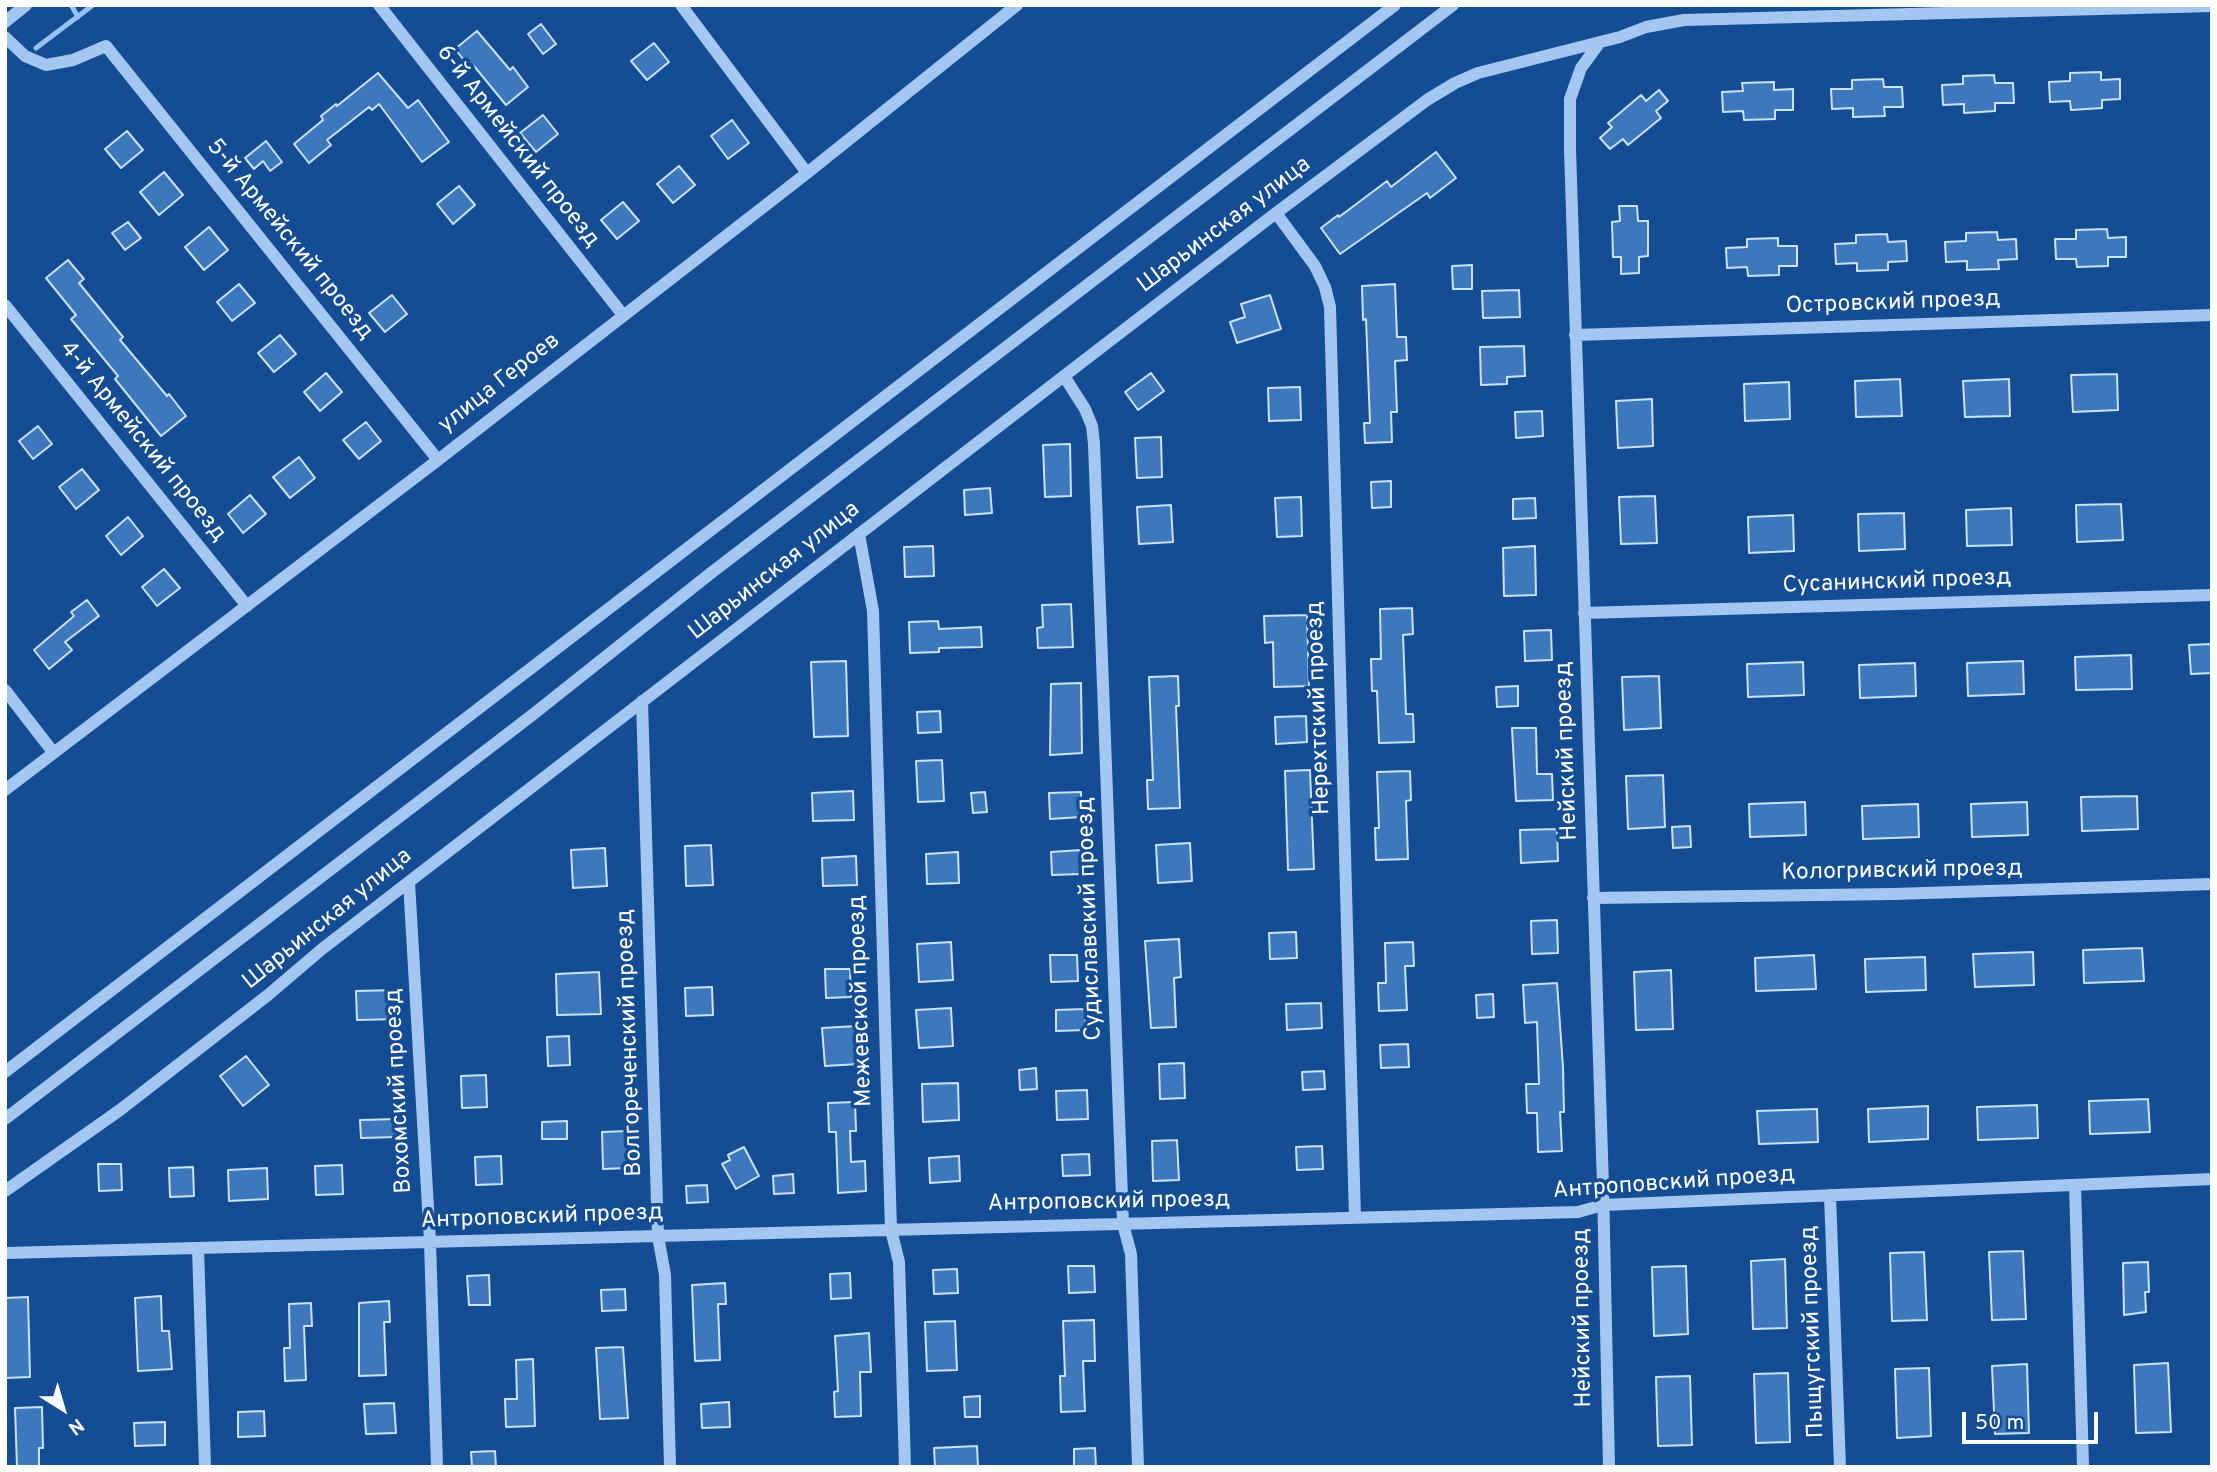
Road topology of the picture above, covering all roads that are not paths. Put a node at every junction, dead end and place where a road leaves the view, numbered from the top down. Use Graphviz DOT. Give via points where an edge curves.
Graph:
graph roads {
  1 [pos="26,5"];
  2 [pos="379,5"];
  3 [pos="681,5"];
  4 [pos="1017,5"];
  5 [pos="1395,5"];
  6 [pos="1453,5"];
  7 [pos="2212,6"];
  8 [pos="1977,9"];
  9 [pos="5,22"];
  10 [pos="5,37"];
  11 [pos="1600,42"];
  12 [pos="807,173"];
  13 [pos="1276,213"];
  14 [pos="5,304"];
  15 [pos="623,314"];
  16 [pos="2212,315"];
  17 [pos="1575,335"];
  18 [pos="1064,376"];
  19 [pos="438,460"];
  20 [pos="859,534"];
  21 [pos="2212,595"];
  22 [pos="247,606"];
  23 [pos="1584,613"];
  24 [pos="5,690"];
  25 [pos="642,701"];
  26 [pos="53,752"];
  27 [pos="5,790"];
  28 [pos="409,882"];
  29 [pos="2212,884"];
  30 [pos="1593,898"];
  31 [pos="5,1072"];
  32 [pos="5,1119"];
  33 [pos="2212,1180"];
  34 [pos="2075,1185"];
  35 [pos="5,1191"];
  36 [pos="1830,1195"];
  37 [pos="1603,1205"];
  38 [pos="1354,1218"];
  39 [pos="1123,1224"];
  40 [pos="891,1230"];
  41 [pos="658,1236"];
  42 [pos="430,1242"];
  43 [pos="198,1248"];
  44 [pos="5,1253"];
  45 [pos="205,1467"];
  46 [pos="437,1467"];
  47 [pos="670,1467"];
  48 [pos="905,1467"];
  49 [pos="1138,1467"];
  50 [pos="1609,1467"];
  51 [pos="1840,1467"];
  52 [pos="2083,1467"];
  1 -- 9 [label="street"];
  2 -- 15 [label="street, 6-й Армейский проезд"];
  3 -- 12 [label="street"];
  4 -- 12 [label="street, улица Героев"];
  5 -- 31 [label="street"];
  6 -- 32 [label="street, Шарьинская улица"];
  7 -- 8 [label="street, Шарьинская улица"];
  8 -- 11 [label="street, Шарьинская улица" via="1684,20"];
  10 -- 19 [label="street, 5-й Армейский проезд" via="25,56 46,65 106,46"];
  11 -- 13 [label="street, Шарьинская улица" via="1455,83"];
  11 -- 17 [label="street, Нейский проезд" via="1580,68 1570,99"];
  12 -- 15 [label="street, улица Героев"];
  13 -- 18 [label="street, Шарьинская улица"];
  13 -- 38 [label="street, Нерехтский проезд" via="1315,266 1330,307"];
  14 -- 22 [label="street, 4-й Армейский проезд"];
  15 -- 19 [label="street, улица Героев"];
  16 -- 17 [label="street, Островский проезд"];
  17 -- 23 [label="street, Нейский проезд"];
  18 -- 20 [label="street, Шарьинская улица"];
  18 -- 39 [label="street, Судиславский проезд" via="1085,409 1094,444"];
  19 -- 22 [label="street, улица Героев"];
  20 -- 25 [label="street, Шарьинская улица"];
  20 -- 40 [label="street, Межевской проезд" via="873,611"];
  21 -- 23 [label="street, Сусанинский проезд"];
  22 -- 26 [label="street, улица Героев"];
  23 -- 30 [label="street, Нейский проезд"];
  24 -- 26 [label="street"];
  25 -- 28 [label="street, Шарьинская улица"];
  25 -- 41 [label="street, Волгореченский проезд"];
  26 -- 27 [label="street, улица Героев"];
  28 -- 35 [label="street, Шарьинская улица" via="131,1101"];
  28 -- 42 [label="street, Вохомский проезд"];
  29 -- 30 [label="street, Кологривский проезд"];
  30 -- 37 [label="street, Нейский проезд"];
  33 -- 34 [label="street, Антроповский проезд"];
  34 -- 36 [label="street, Антроповский проезд"];
  34 -- 52 [label="street"];
  36 -- 37 [label="street, Антроповский проезд"];
  36 -- 51 [label="street, Пыщугский проезд"];
  37 -- 38 [label="street, Антроповский проезд" via="1578,1212"];
  37 -- 50 [label="street, Нейский проезд"];
  38 -- 39 [label="street, Антроповский проезд"];
  39 -- 40 [label="street, Антроповский проезд"];
  39 -- 49 [label="street, Судиславский проезд" via="1131,1254"];
  40 -- 41 [label="street, Антроповский проезд"];
  40 -- 48 [label="street, Межевской проезд" via="899,1262"];
  41 -- 42 [label="street, Антроповский проезд"];
  41 -- 47 [label="street, Волгореченский проезд" via="665,1275"];
  42 -- 43 [label="street, Антроповский проезд"];
  42 -- 46 [label="street, Вохомский проезд"];
  43 -- 44 [label="street, Антроповский проезд"];
  43 -- 45 [label="street"];
}
